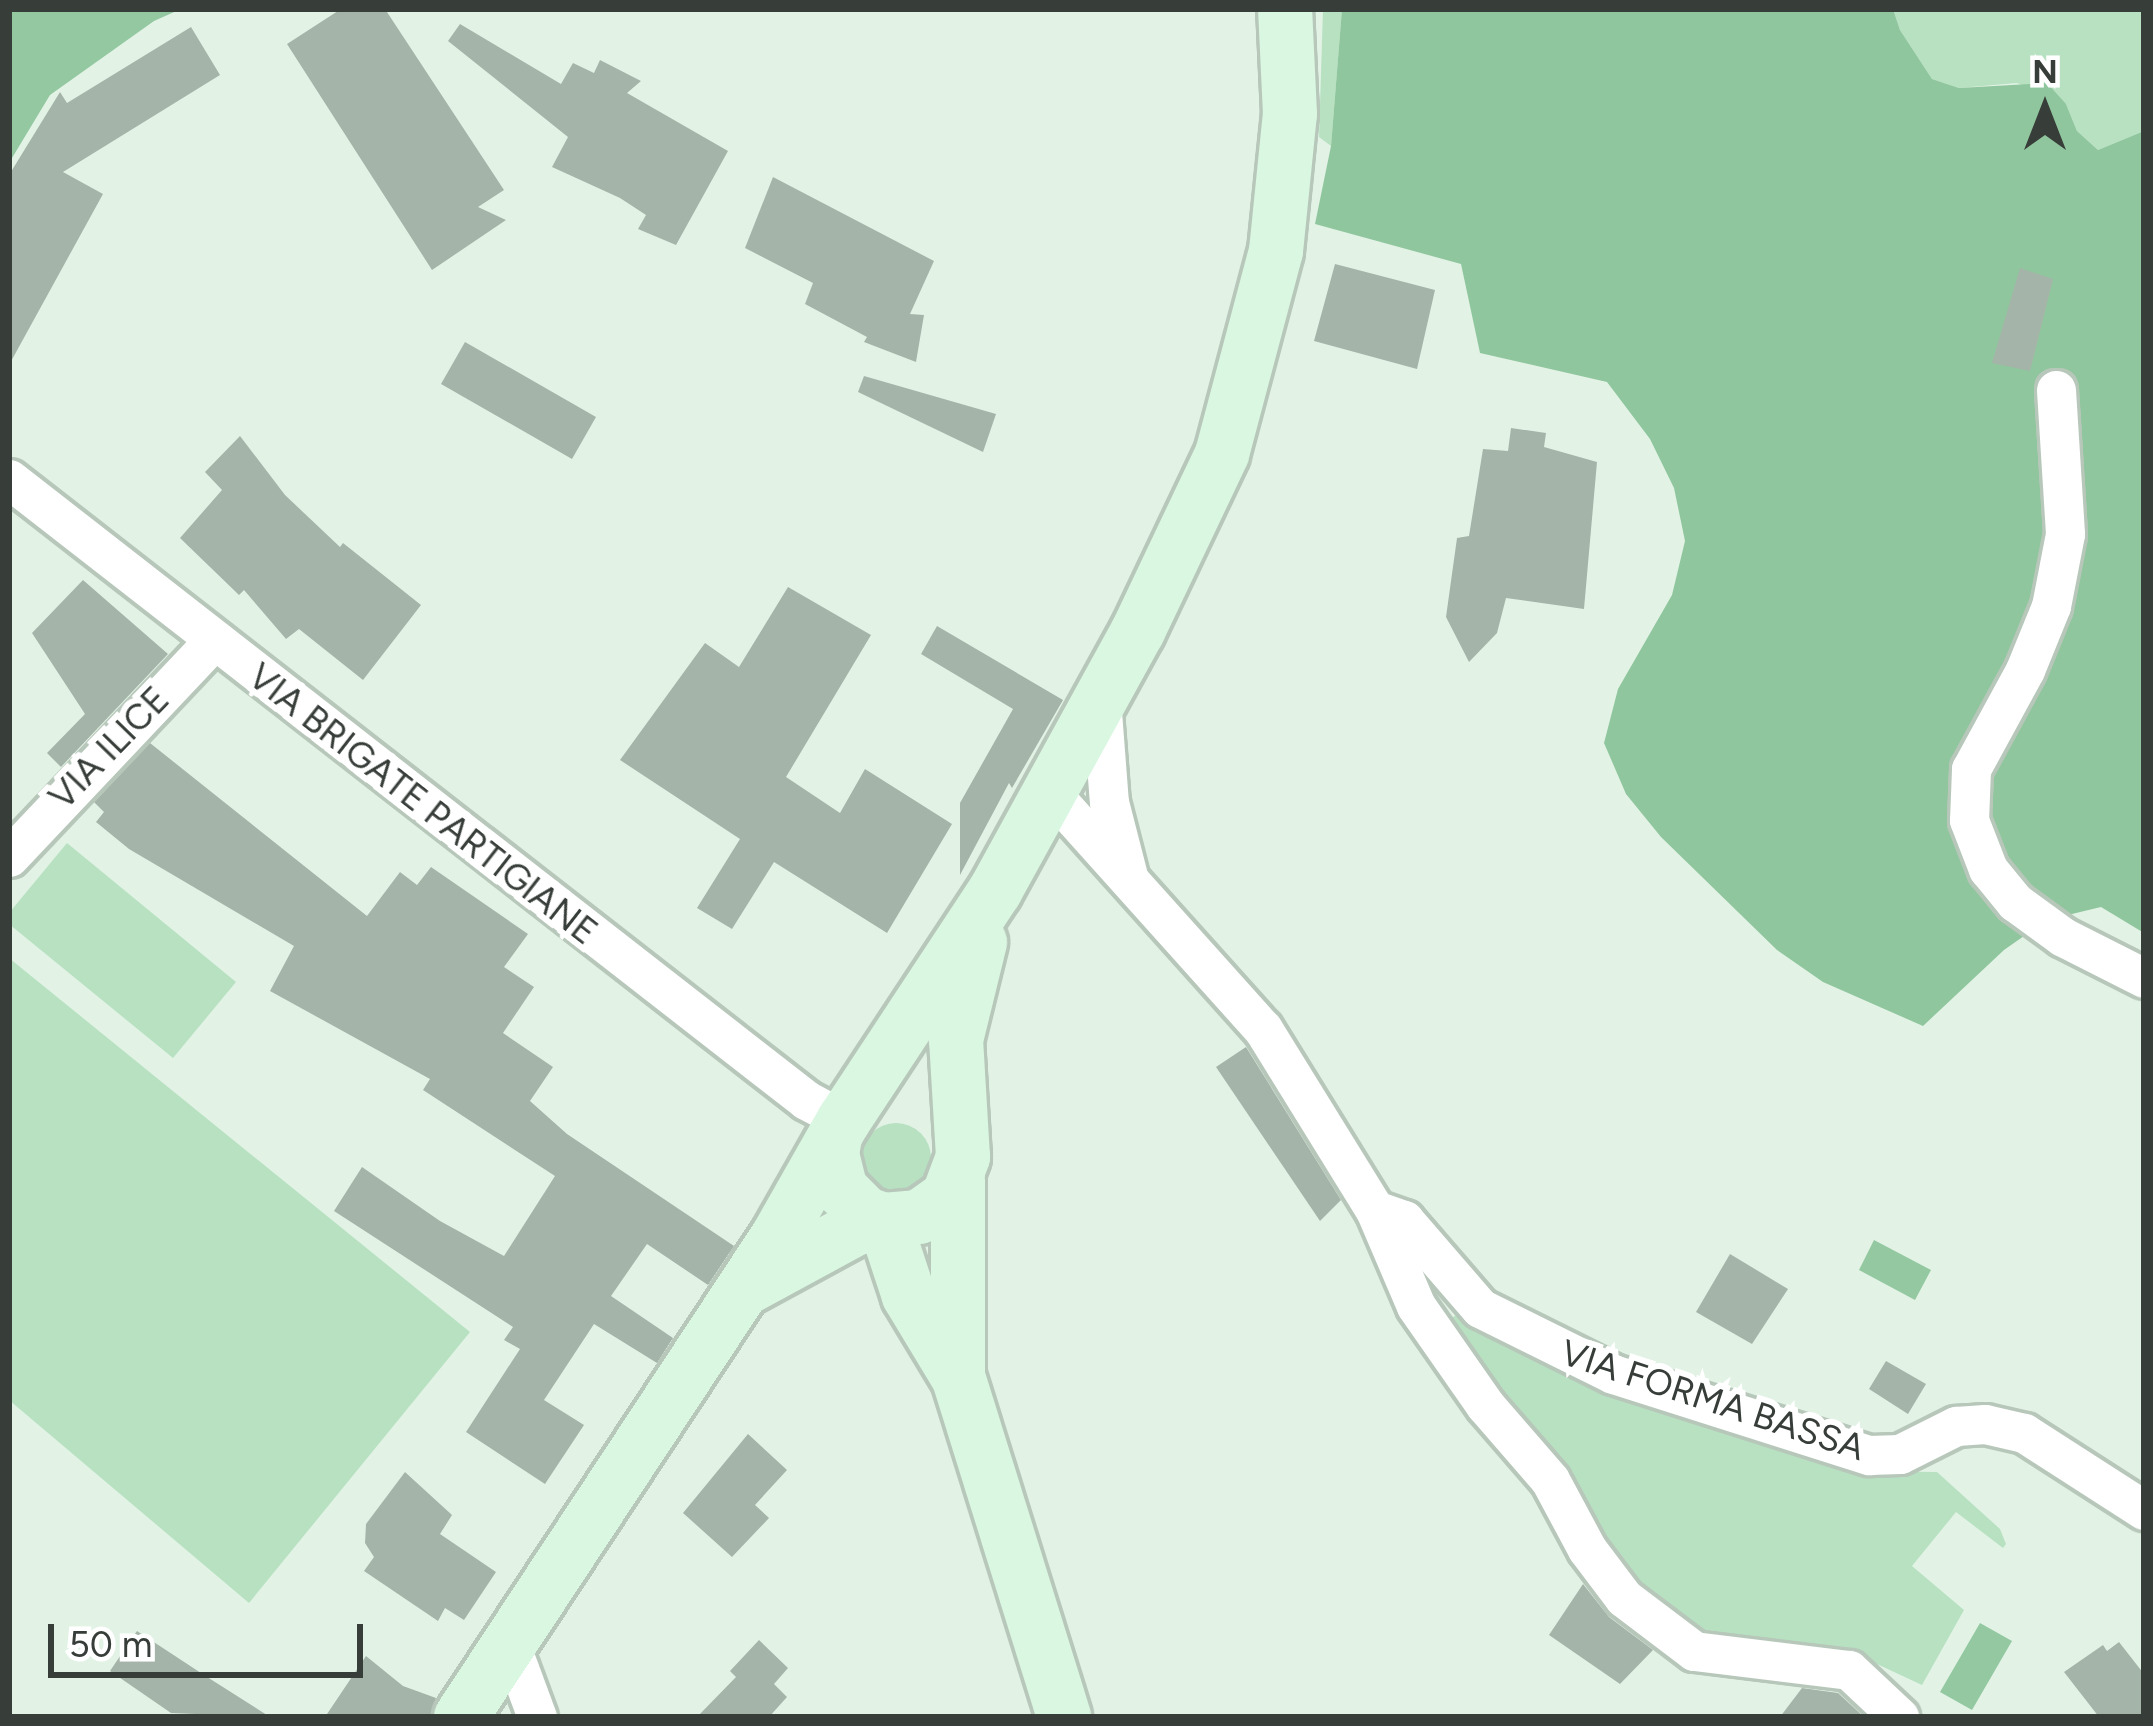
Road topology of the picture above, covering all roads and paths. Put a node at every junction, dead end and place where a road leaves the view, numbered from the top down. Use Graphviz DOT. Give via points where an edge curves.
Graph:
graph roads {
  1 [pos="1285,9"];
  2 [pos="2056,390"];
  3 [pos="9,479"];
  4 [pos="212,643"];
  5 [pos="1101,699"];
  6 [pos="1051,793"];
  7 [pos="9,857"];
  8 [pos="1130,881"];
  9 [pos="995,891"];
  10 [pos="2144,978"];
  11 [pos="845,1121"];
  12 [pos="960,1169"];
  13 [pos="1375,1210"];
  14 [pos="884,1220"];
  15 [pos="741,1292"];
  16 [pos="958,1376"];
  17 [pos="2144,1510"];
  18 [pos="510,1644"];
  19 [pos="461,1717"];
  20 [pos="537,1717"];
  21 [pos="1064,1717"];
  22 [pos="1900,1717"];
  1 -- 5 [label="main road" via="1290,114 1276,251 1240,402"];
  2 -- 10 [label="street" via="2065,534 2025,670 1971,770 1970,820 1988,868 2015,902 2062,937"];
  3 -- 4 [label="street, VIA BRIGATE PARTIGIANE"];
  4 -- 7 [label="street, VIA ILICE"];
  4 -- 11 [label="street, VIA BRIGATE PARTIGIANE" via="806,1100"];
  5 -- 6 [label="main road"];
  5 -- 8 [label="street, VIA FORMA BASSA" via="1109,802"];
  6 -- 8 [label="street, VIA FORMA BASSA"];
  6 -- 9 [label="main road"];
  8 -- 13 [label="street, VIA FORMA BASSA" via="1263,1029"];
  9 -- 11 [label="main road"];
  9 -- 12 [label="main road" via="956,1040"];
  11 -- 12 [label="main road" via="890,1092 925,1098 953,1123"];
  11 -- 14 [label="main road" via="832,1154 841,1189"];
  11 -- 15 [label="main road"];
  12 -- 14 [label="main road" via="935,1209"];
  12 -- 16 [label="main road"];
  13 -- 17 [label="street, VIA FORMA BASSA" via="1404,1220 1480,1308 1613,1374 1869,1455 1900,1454 1956,1426 2024,1433"];
  13 -- 22 [label="street, VIA FORMA BASSA" via="1416,1306 1550,1480 1624,1598 1694,1651 1849,1670"];
  14 -- 15 [label="main road"];
  14 -- 16 [label="main road" via="909,1296"];
  15 -- 18 [label="main road"];
  16 -- 21 [label="main road"];
  18 -- 19 [label="main road"];
  18 -- 20 [label="street"];
}
